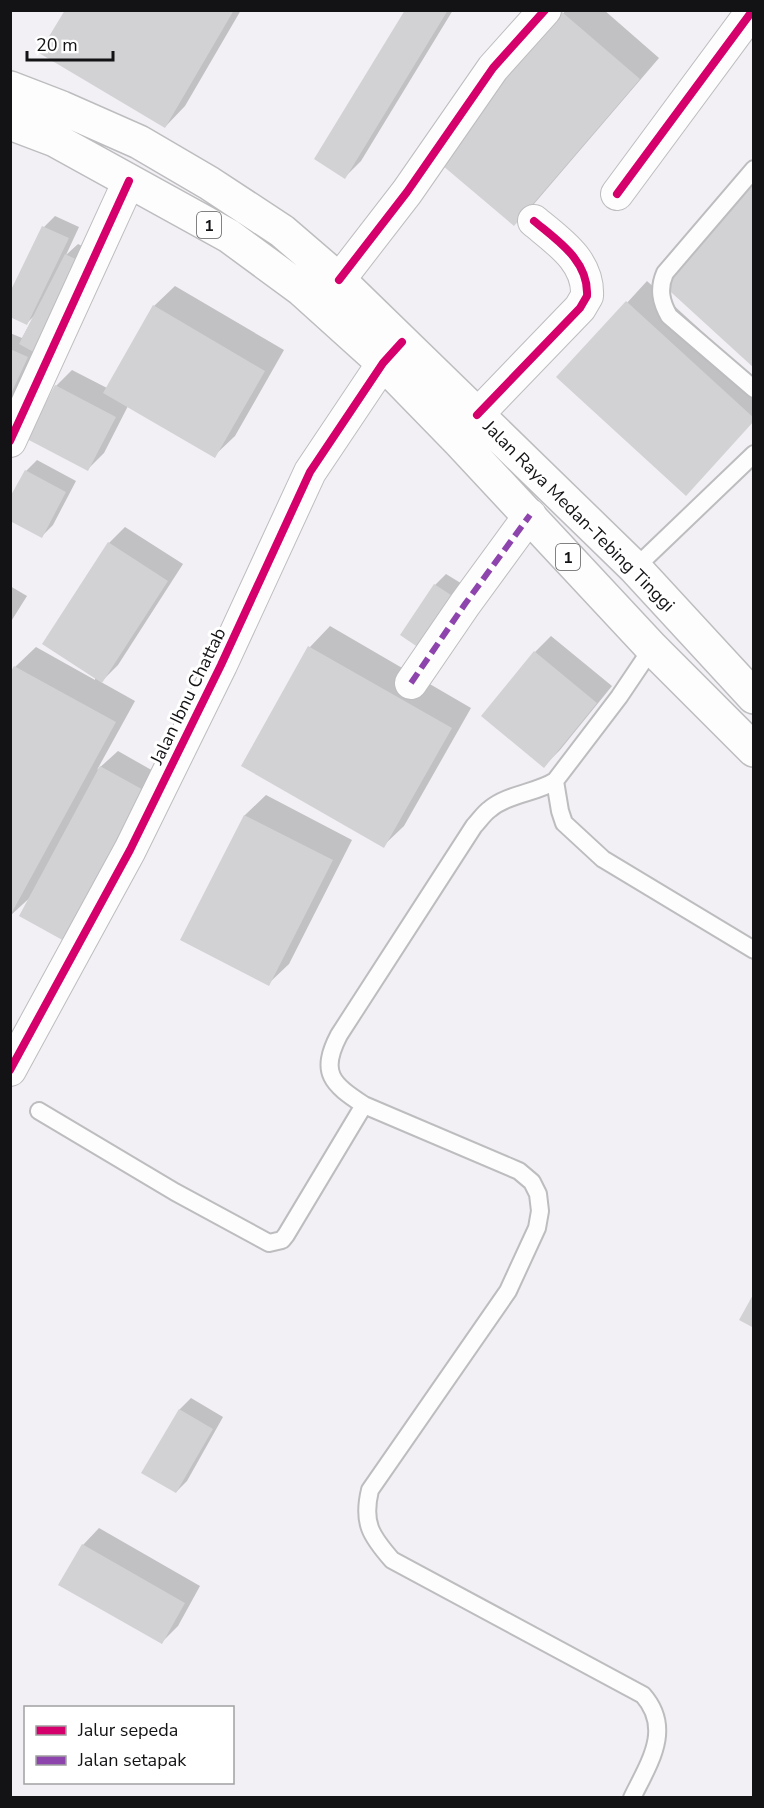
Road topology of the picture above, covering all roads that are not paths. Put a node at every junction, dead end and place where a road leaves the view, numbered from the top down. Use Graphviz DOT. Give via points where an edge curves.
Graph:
graph roads {
  1 [pos="545,10"];
  2 [pos="753,10"];
  3 [pos="10,88"];
  4 [pos="10,123"];
  5 [pos="753,169"];
  6 [pos="129,181"];
  7 [pos="617,194"];
  8 [pos="534,221"];
  9 [pos="339,280"];
  10 [pos="393,353"];
  11 [pos="753,389"];
  12 [pos="477,415"];
  13 [pos="10,441"];
  14 [pos="753,454"];
  15 [pos="530,515"];
  16 [pos="635,568"];
  17 [pos="652,648"];
  18 [pos="411,683"];
  19 [pos="753,697"];
  20 [pos="753,750"];
  21 [pos="555,781"];
  22 [pos="753,950"];
  23 [pos="12,1064"];
  24 [pos="364,1105"];
  25 [pos="39,1111"];
  26 [pos="632,1797"];
  1 -- 9 [label="street" via="493,68 407,192"];
  2 -- 7 [label="street"];
  3 -- 9 [label="highway, Jalan Raya Medan-Tebing Tinggi / 1" via="139,142 282,231"];
  4 -- 6 [label="highway, Jalan Raya Medan-Tebing Tinggi / 1" via="55,140"];
  5 -- 11 [label="lane" via="665,273 660,294 669,316"];
  6 -- 10 [label="highway, Jalan Raya Medan-Tebing Tinggi / 1" via="229,236"];
  6 -- 13 [label="street"];
  8 -- 12 [label="street" via="570,251 584,271 587,296 580,308"];
  9 -- 10 [label="highway, Jalan Raya Medan-Tebing Tinggi / 1"];
  10 -- 12 [label="highway, Jalan Raya Medan-Tebing Tinggi / 1"];
  10 -- 15 [label="highway, Jalan Raya Medan-Tebing Tinggi / 1"];
  10 -- 23 [label="street, Jalan Ibnu Chattab" via="310,472 130,850"];
  12 -- 16 [label="highway, Jalan Raya Medan-Tebing Tinggi / 1"];
  14 -- 16 [label="lane"];
  15 -- 17 [label="highway, Jalan Raya Medan-Tebing Tinggi / 1"];
  15 -- 18 [label="street"];
  16 -- 19 [label="highway, Jalan Raya Medan-Tebing Tinggi / 1"];
  17 -- 20 [label="highway, Jalan Raya Medan-Tebing Tinggi / 1"];
  17 -- 21 [label="lane"];
  21 -- 22 [label="lane" via="564,823 603,859"];
  21 -- 24 [label="lane" via="491,808 474,826 339,1035 329,1063 331,1076 340,1090"];
  24 -- 25 [label="lane" via="286,1235 269,1243"];
  24 -- 26 [label="lane" via="519,1172 532,1182 540,1211 537,1228 508,1291 370,1490 366,1507 368,1526 392,1560 642,1695 652,1706 657,1736"];
}
